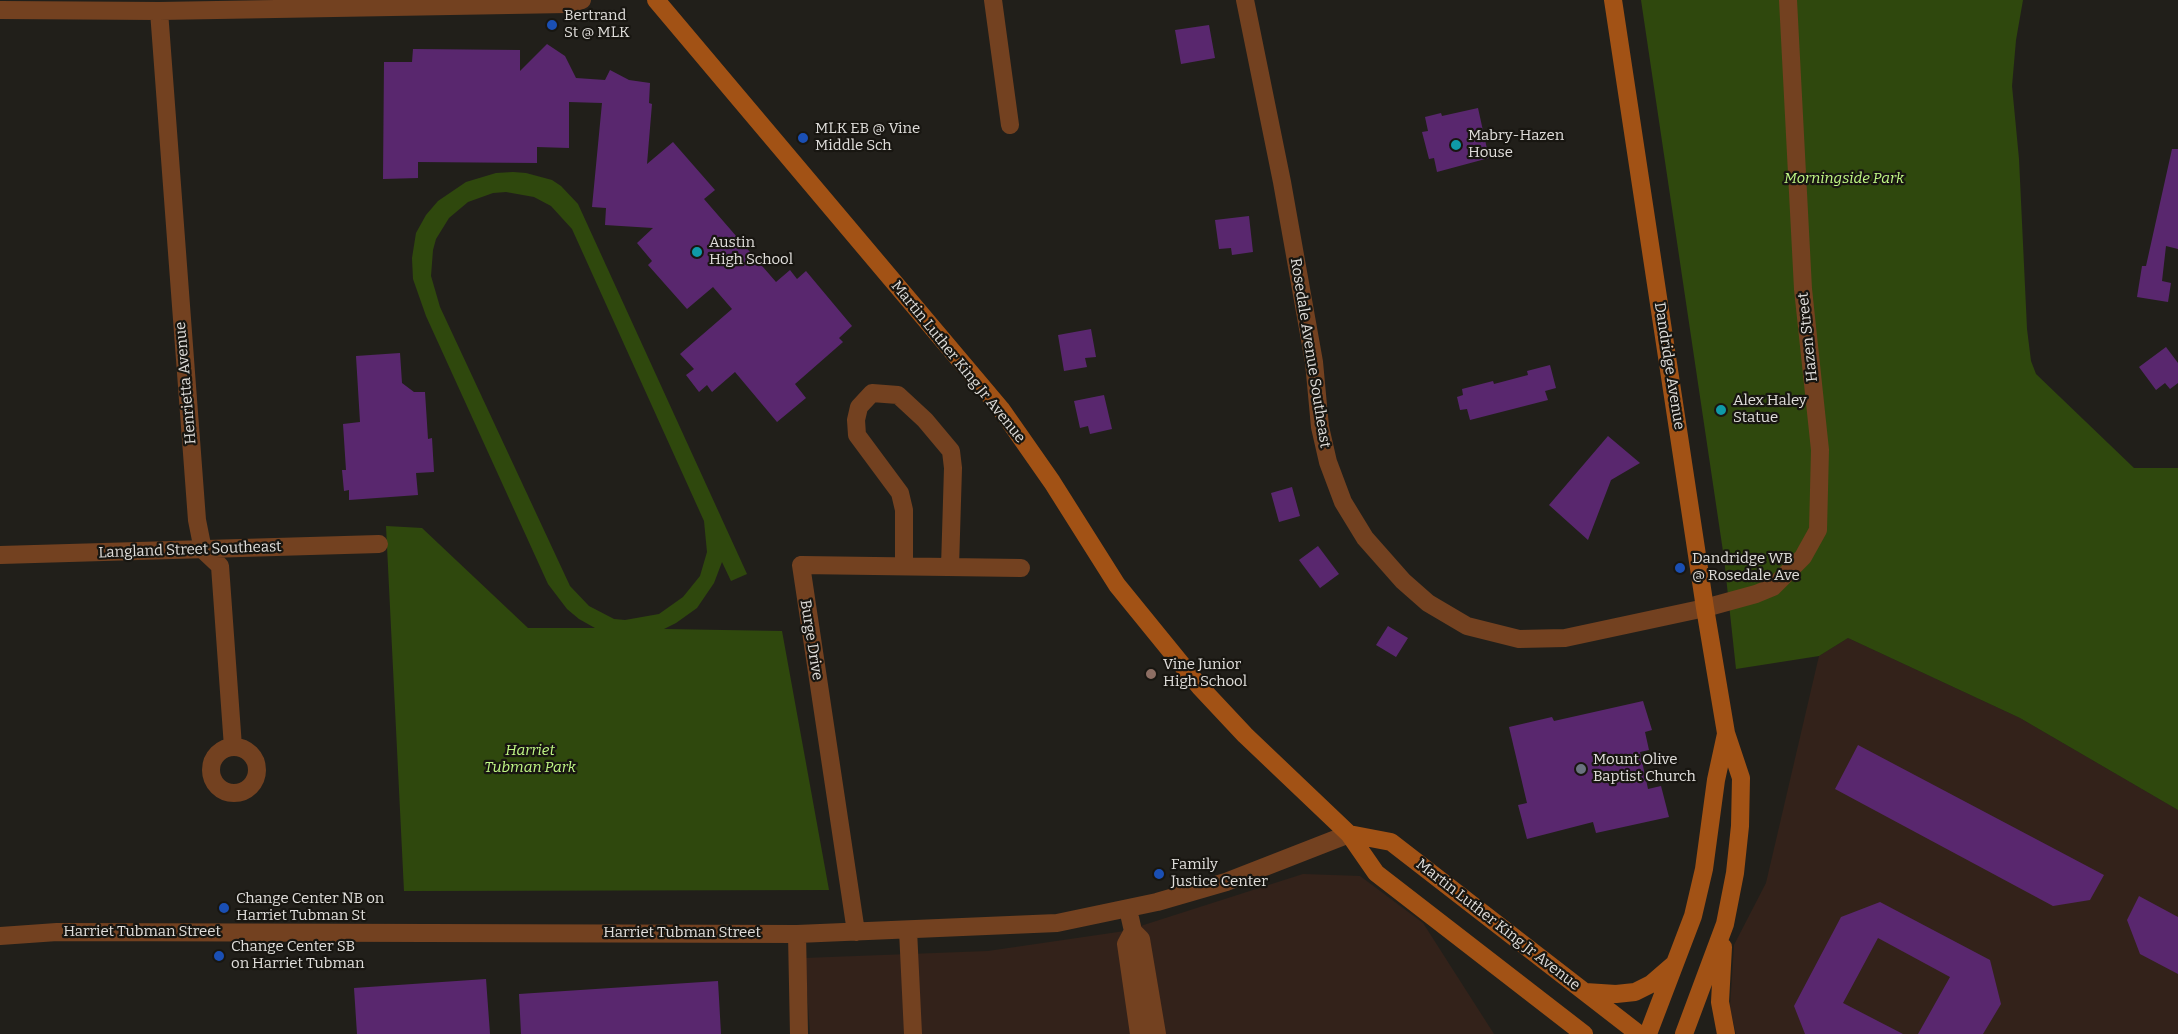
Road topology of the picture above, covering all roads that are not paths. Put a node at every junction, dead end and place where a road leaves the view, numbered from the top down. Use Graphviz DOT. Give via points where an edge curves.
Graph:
graph roads {
  1 [pos="582,0"];
  2 [pos="656,0"];
  3 [pos="993,0"];
  4 [pos="1245,0"];
  5 [pos="1613,0"];
  6 [pos="1788,0"];
  7 [pos="0,9"];
  8 [pos="159,11"];
  9 [pos="1010,125"];
  10 [pos="379,544"];
  11 [pos="203,550"];
  12 [pos="0,555"];
  13 [pos="904,566"];
  14 [pos="950,567"];
  15 [pos="1021,568"];
  16 [pos="1705,608"];
  17 [pos="1726,733"];
  18 [pos="233,747"];
  19 [pos="1349,834"];
  20 [pos="1128,909"];
  21 [pos="1725,924"];
  22 [pos="908,930"];
  23 [pos="1132,931"];
  24 [pos="856,932"];
  25 [pos="797,934"];
  26 [pos="0,936"];
  27 [pos="1677,962"];
  28 [pos="1585,992"];
  29 [pos="799,1034"];
  30 [pos="913,1034"];
  31 [pos="1139,1034"];
  32 [pos="1158,1034"];
  33 [pos="1584,1034"];
  34 [pos="1639,1034"];
  35 [pos="1648,1034"];
  36 [pos="1684,1034"];
  37 [pos="1726,1034"];
  1 -- 8 [label="street" via="567,4"];
  2 -- 19 [label="main road, Martin Luther King Jr Avenue" via="1001,409 1117,585 1172,653 1245,735"];
  3 -- 9 [label="street"];
  4 -- 16 [label="street, Rosedale Avenue Southeast" via="1314,362 1320,427 1343,502 1365,538 1402,581 1428,603 1467,626 1498,635 1519,639 1565,638"];
  5 -- 16 [label="main road, Dandridge Avenue"];
  6 -- 16 [label="street, Hazen Street" via="1803,289 1820,450 1818,530 1803,557 1773,587"];
  7 -- 8 [label="street"];
  8 -- 11 [label="street, Henrietta Avenue" via="197,520"];
  10 -- 11 [label="street, Langland Street Southeast"];
  11 -- 12 [label="street, Langland Street Southeast"];
  11 -- 18 [label="street, Henrietta Avenue" via="220,566"];
  13 -- 14 [label="street, Burge Drive"];
  13 -- 14 [label="street" via="904,510 900,493 857,435 859,406 873,393 898,395 951,452"];
  13 -- 24 [label="street, Burge Drive" via="801,565"];
  14 -- 15 [label="street, Burge Drive"];
  16 -- 17 [label="main road, Dandridge Avenue"];
  17 -- 21 [label="main road, Dandridge Avenue" via="1741,778 1735,873"];
  17 -- 27 [label="main road, Dandridge Avenue" via="1694,916"];
  19 -- 20 [label="street, Harriet Tubman Street" via="1226,882"];
  19 -- 28 [label="main road, Martin Luther King Jr Avenue" via="1391,842"];
  19 -- 33 [label="main road, Martin Luther King Jr Avenue" via="1376,873"];
  20 -- 22 [label="street, Harriet Tubman Street" via="1057,923"];
  20 -- 23 [label="street"];
  21 -- 36 [label="main road, Dandridge Avenue"];
  21 -- 37 [label="main road" via="1720,1002"];
  22 -- 24 [label="street, Harriet Tubman Street"];
  22 -- 30 [label="street"];
  23 -- 31 [label="street" via="1126,944"];
  23 -- 32 [label="street" via="1141,939"];
  24 -- 25 [label="street, Harriet Tubman Street"];
  25 -- 26 [label="street, Harriet Tubman Street" via="57,932"];
  25 -- 29 [label="street"];
  27 -- 28 [label="main road" via="1652,984 1635,992"];
  27 -- 35 [label="main road, Dandridge Avenue"];
  28 -- 34 [label="main road, Martin Luther King Jr Avenue"];
}
